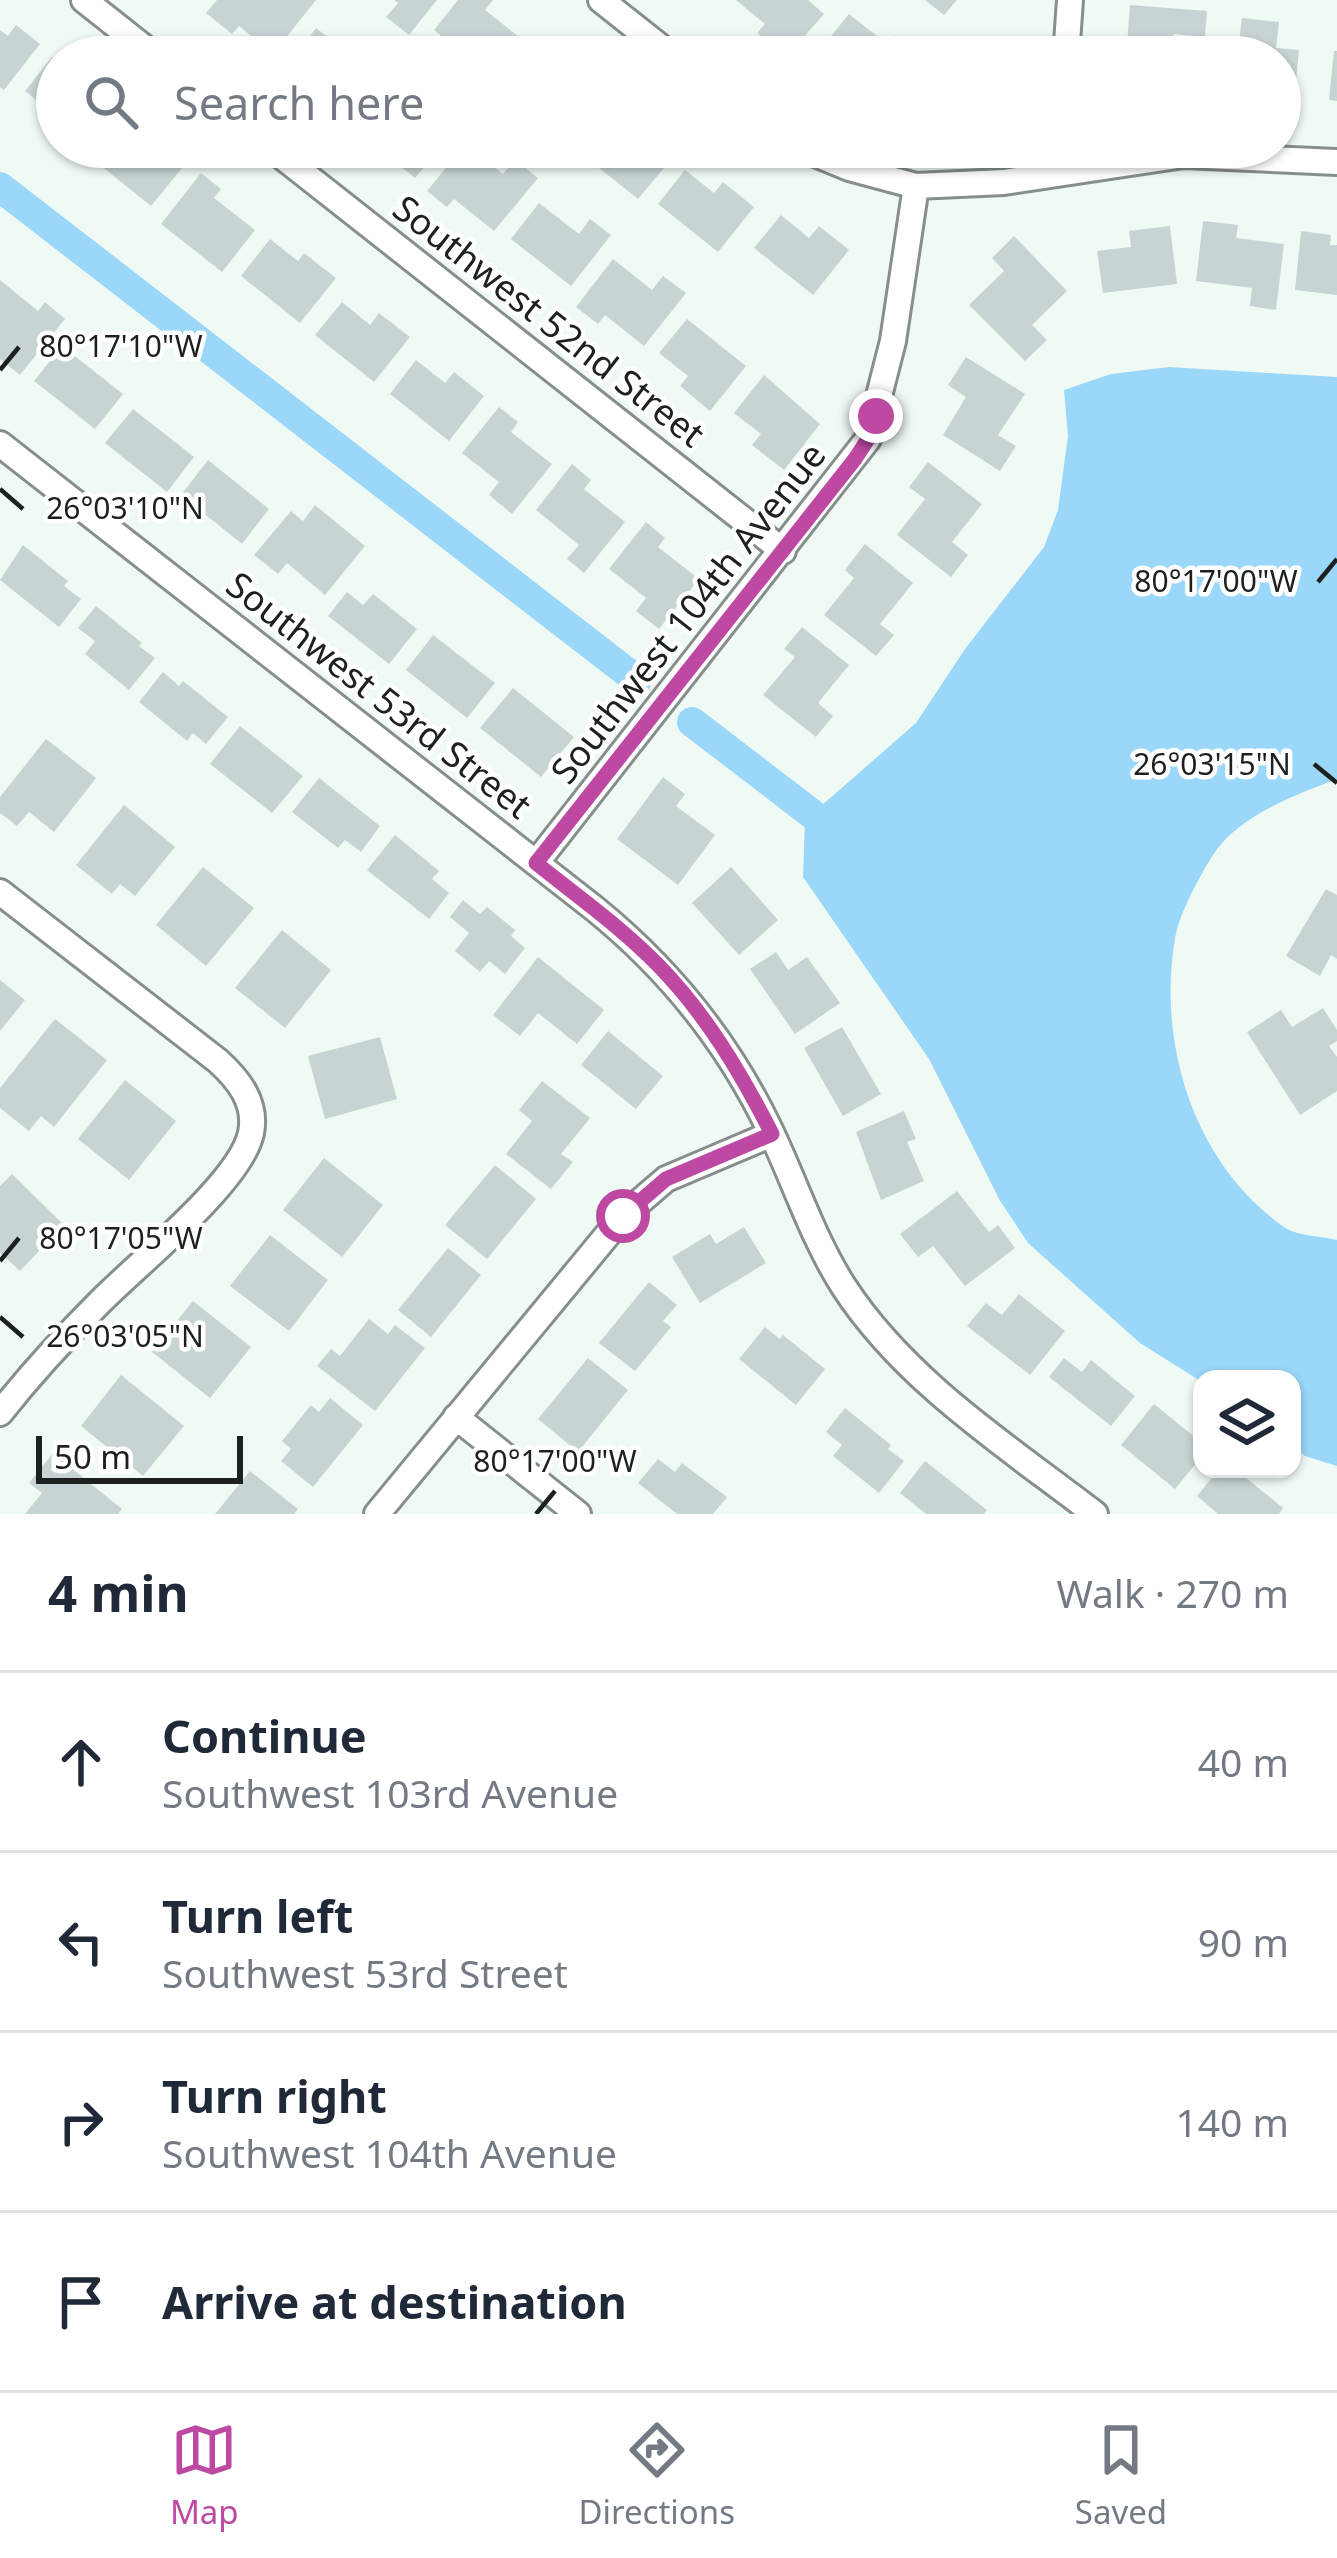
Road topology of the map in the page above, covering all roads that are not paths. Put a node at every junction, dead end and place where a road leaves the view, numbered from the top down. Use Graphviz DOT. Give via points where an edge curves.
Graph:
graph roads {
  1 [pos="84,0"];
  2 [pos="601,0"];
  3 [pos="1070,0"];
  4 [pos="129,36"];
  5 [pos="647,36"];
  6 [pos="1067,36"];
  7 [pos="1301,160"];
  8 [pos="1337,162"];
  9 [pos="297,168"];
  10 [pos="849,168"];
  11 [pos="1055,168"];
  12 [pos="1096,168"];
  13 [pos="1055,174"];
  14 [pos="916,186"];
  15 [pos="0,444"];
  16 [pos="783,551"];
  17 [pos="536,863"];
  18 [pos="0,892"];
  19 [pos="772,1134"];
  20 [pos="0,1413"];
  21 [pos="456,1417"];
  22 [pos="1064,1505"];
  23 [pos="377,1514"];
  24 [pos="578,1514"];
  25 [pos="1095,1514"];
  1 -- 4 [label="street"];
  2 -- 5 [label="street"];
  3 -- 6 [label="street"];
  7 -- 8 [label="street"];
  9 -- 16 [label="street, Southwest 52nd Street"];
  10 -- 14 [label="street"];
  11 -- 13 [label="street"];
  12 -- 13 [label="street"];
  13 -- 14 [label="street"];
  14 -- 16 [label="street, Southwest 104th Avenue" via="893,341 868,439"];
  15 -- 17 [label="street, Southwest 53rd Street"];
  16 -- 17 [label="street, Southwest 104th Avenue"];
  17 -- 19 [label="street, Southwest 53rd Street" via="682,992"];
  18 -- 20 [label="street" via="218,1061 251,1110 248,1142 201,1205"];
  19 -- 21 [label="street" via="666,1179 623,1216"];
  19 -- 22 [label="street, Southwest 53rd Street" via="825,1255 866,1317"];
  21 -- 23 [label="street"];
  21 -- 24 [label="street"];
  22 -- 25 [label="street, Southwest 53rd Street"];
}
